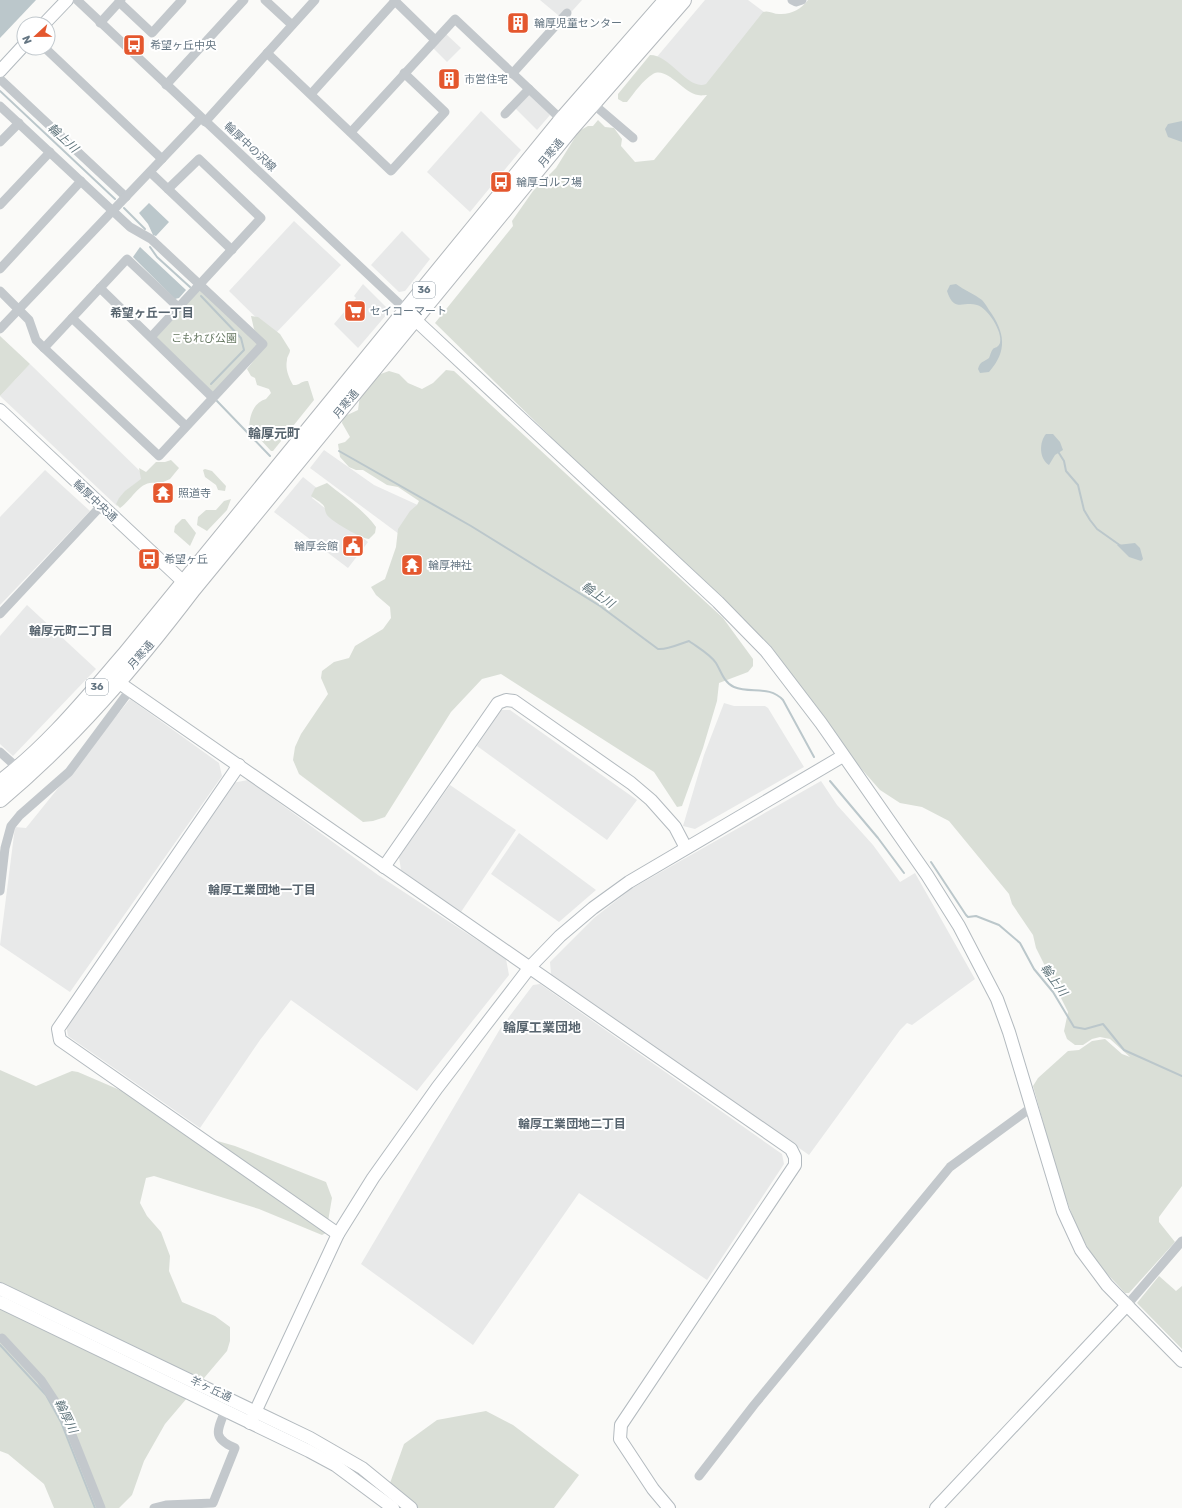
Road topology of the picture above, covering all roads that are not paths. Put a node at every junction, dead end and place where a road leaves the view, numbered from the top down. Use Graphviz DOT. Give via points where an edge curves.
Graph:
graph roads {
  1 [pos="67,0"];
  2 [pos="77,0"];
  3 [pos="182,0"];
  4 [pos="244,0"];
  5 [pos="265,0"];
  6 [pos="315,0"];
  7 [pos="394,0"];
  8 [pos="667,0"];
  9 [pos="683,0"];
  10 [pos="792,0"];
  11 [pos="802,0"];
  12 [pos="120,1"];
  13 [pos="567,13"];
  14 [pos="52,16"];
  15 [pos="100,23"];
  16 [pos="292,25"];
  17 [pos="435,40"];
  18 [pos="16,53"];
  19 [pos="267,53"];
  20 [pos="53,56"];
  21 [pos="0,70"];
  22 [pos="404,74"];
  23 [pos="512,74"];
  24 [pos="0,79"];
  25 [pos="166,85"];
  26 [pos="529,89"];
  27 [pos="311,94"];
  28 [pos="592,103"];
  29 [pos="0,106"];
  30 [pos="505,114"];
  31 [pos="203,120"];
  32 [pos="19,123"];
  33 [pos="566,124"];
  34 [pos="351,132"];
  35 [pos="633,138"];
  36 [pos="0,142"];
  37 [pos="50,152"];
  38 [pos="162,159"];
  39 [pos="150,172"];
  40 [pos="81,181"];
  41 [pos="168,189"];
  42 [pos="126,197"];
  43 [pos="0,205"];
  44 [pos="113,212"];
  45 [pos="232,250"];
  46 [pos="0,269"];
  47 [pos="200,284"];
  48 [pos="100,288"];
  49 [pos="0,291"];
  50 [pos="179,308"];
  51 [pos="19,309"];
  52 [pos="411,316"];
  53 [pos="72,318"];
  54 [pos="0,329"];
  55 [pos="151,337"];
  56 [pos="44,348"];
  57 [pos="212,397"];
  58 [pos="0,410"];
  59 [pos="186,426"];
  60 [pos="101,506"];
  61 [pos="188,587"];
  62 [pos="0,614"];
  63 [pos="124,686"];
  64 [pos="0,752"];
  65 [pos="844,756"];
  66 [pos="239,765"];
  67 [pos="22,772"];
  68 [pos="0,782"];
  69 [pos="0,790"];
  70 [pos="0,799"];
  71 [pos="686,848"];
  72 [pos="384,867"];
  73 [pos="0,892"];
  74 [pos="530,967"];
  75 [pos="1032,1107"];
  76 [pos="338,1234"];
  77 [pos="1182,1241"];
  78 [pos="0,1289"];
  79 [pos="0,1302"];
  80 [pos="1127,1305"];
  81 [pos="2,1338"];
  82 [pos="1182,1361"];
  83 [pos="225,1411"];
  84 [pos="255,1411"];
  85 [pos="250,1423"];
  86 [pos="699,1476"];
  87 [pos="101,1508"];
  88 [pos="154,1508"];
  89 [pos="393,1508"];
  90 [pos="411,1508"];
  91 [pos="669,1508"];
  92 [pos="936,1508"];
  1 -- 14 [label="street"];
  2 -- 15 [label="street, 輪厚中の沢線"];
  3 -- 12 [label="street" via="152,33"];
  4 -- 25 [label="street"];
  5 -- 16 [label="street"];
  6 -- 16 [label="street"];
  7 -- 17 [label="street"];
  7 -- 27 [label="street"];
  8 -- 33 [label="highway, 月寒通 / 36"];
  9 -- 28 [label="highway, 月寒通 / 36"];
  10 -- 11 [label="street"];
  12 -- 15 [label="street"];
  13 -- 23 [label="street"];
  15 -- 25 [label="street, 輪厚中の沢線"];
  16 -- 19 [label="street"];
  17 -- 22 [label="street"];
  17 -- 23 [label="street" via="454,19"];
  18 -- 21 [label="street"];
  19 -- 27 [label="street"];
  19 -- 31 [label="street"];
  20 -- 38 [label="street"];
  22 -- 34 [label="street"];
  22 -- 34 [label="street" via="445,112 416,144 391,171"];
  23 -- 26 [label="street"];
  24 -- 42 [label="street"];
  25 -- 31 [label="street, 輪厚中の沢線"];
  26 -- 30 [label="street"];
  26 -- 33 [label="street"];
  27 -- 34 [label="street"];
  28 -- 33 [label="highway, 月寒通 / 36"];
  28 -- 35 [label="street"];
  29 -- 32 [label="street"];
  31 -- 38 [label="street"];
  31 -- 52 [label="street, 輪厚中の沢線"];
  32 -- 36 [label="street"];
  32 -- 37 [label="street"];
  33 -- 52 [label="highway, 月寒通 / 36"];
  37 -- 40 [label="street"];
  37 -- 43 [label="street"];
  38 -- 39 [label="street"];
  39 -- 41 [label="street"];
  39 -- 42 [label="street"];
  40 -- 44 [label="street"];
  40 -- 46 [label="street"];
  41 -- 45 [label="street"];
  41 -- 45 [label="street" via="199,159 261,218"];
  42 -- 44 [label="street"];
  44 -- 47 [label="street" via="130,227 151,239"];
  44 -- 51 [label="street"];
  45 -- 47 [label="street"];
  47 -- 50 [label="street"];
  47 -- 57 [label="street" via="263,344"];
  48 -- 50 [label="street" via="127,259"];
  48 -- 53 [label="street"];
  48 -- 55 [label="street"];
  49 -- 51 [label="street"];
  50 -- 55 [label="street"];
  51 -- 54 [label="street"];
  51 -- 56 [label="street" via="29,320 36,340"];
  52 -- 61 [label="highway, 月寒通 / 36" via="299,440"];
  52 -- 65 [label="street" via="718,602 766,652"];
  53 -- 56 [label="street"];
  53 -- 59 [label="street"];
  55 -- 57 [label="street"];
  56 -- 59 [label="street" via="159,456"];
  57 -- 59 [label="street"];
  58 -- 60 [label="street, 輪厚中央通"];
  60 -- 61 [label="street, 輪厚中央通"];
  60 -- 62 [label="street"];
  61 -- 63 [label="highway, 月寒通 / 36"];
  61 -- 67 [label="highway, 月寒通 / 36" via="43,745"];
  63 -- 66 [label="street"];
  63 -- 67 [label="highway, 月寒通 / 36"];
  63 -- 73 [label="street" via="70,772 20,815 11,826 5,848"];
  64 -- 67 [label="street"];
  65 -- 71 [label="street"];
  65 -- 75 [label="street" via="927,875 959,926 996,1000"];
  66 -- 72 [label="street"];
  66 -- 76 [label="street" via="58,1029 58,1034 60,1040"];
  67 -- 68 [label="highway, 月寒通 / 36"];
  67 -- 69 [label="street"];
  67 -- 70 [label="highway, 月寒通 / 36"];
  71 -- 72 [label="street" via="675,827 651,800 631,783 514,701 506,700 498,703"];
  71 -- 74 [label="street" via="629,882 593,908 560,936"];
  72 -- 74 [label="street"];
  74 -- 76 [label="street" via="423,1107 373,1178"];
  74 -- 91 [label="street" via="791,1150 795,1157 796,1165 621,1425 620,1439 653,1489"];
  75 -- 80 [label="street" via="1063,1211 1081,1250 1099,1275"];
  75 -- 86 [label="street" via="950,1167 754,1404"];
  76 -- 84 [label="street"];
  77 -- 80 [label="street"];
  78 -- 84 [label="street, 羊ヶ丘通"];
  79 -- 83 [label="street, 羊ヶ丘通"];
  80 -- 82 [label="street"];
  80 -- 92 [label="street"];
  81 -- 87 [label="street" via="41,1380 64,1415"];
  83 -- 85 [label="street, 羊ヶ丘通"];
  83 -- 88 [label="street" via="218,1434 222,1443 235,1448 213,1503"];
  84 -- 85 [label="street"];
  84 -- 90 [label="street, 羊ヶ丘通" via="310,1438 362,1468"];
  85 -- 89 [label="street, 羊ヶ丘通" via="335,1465"];
}
